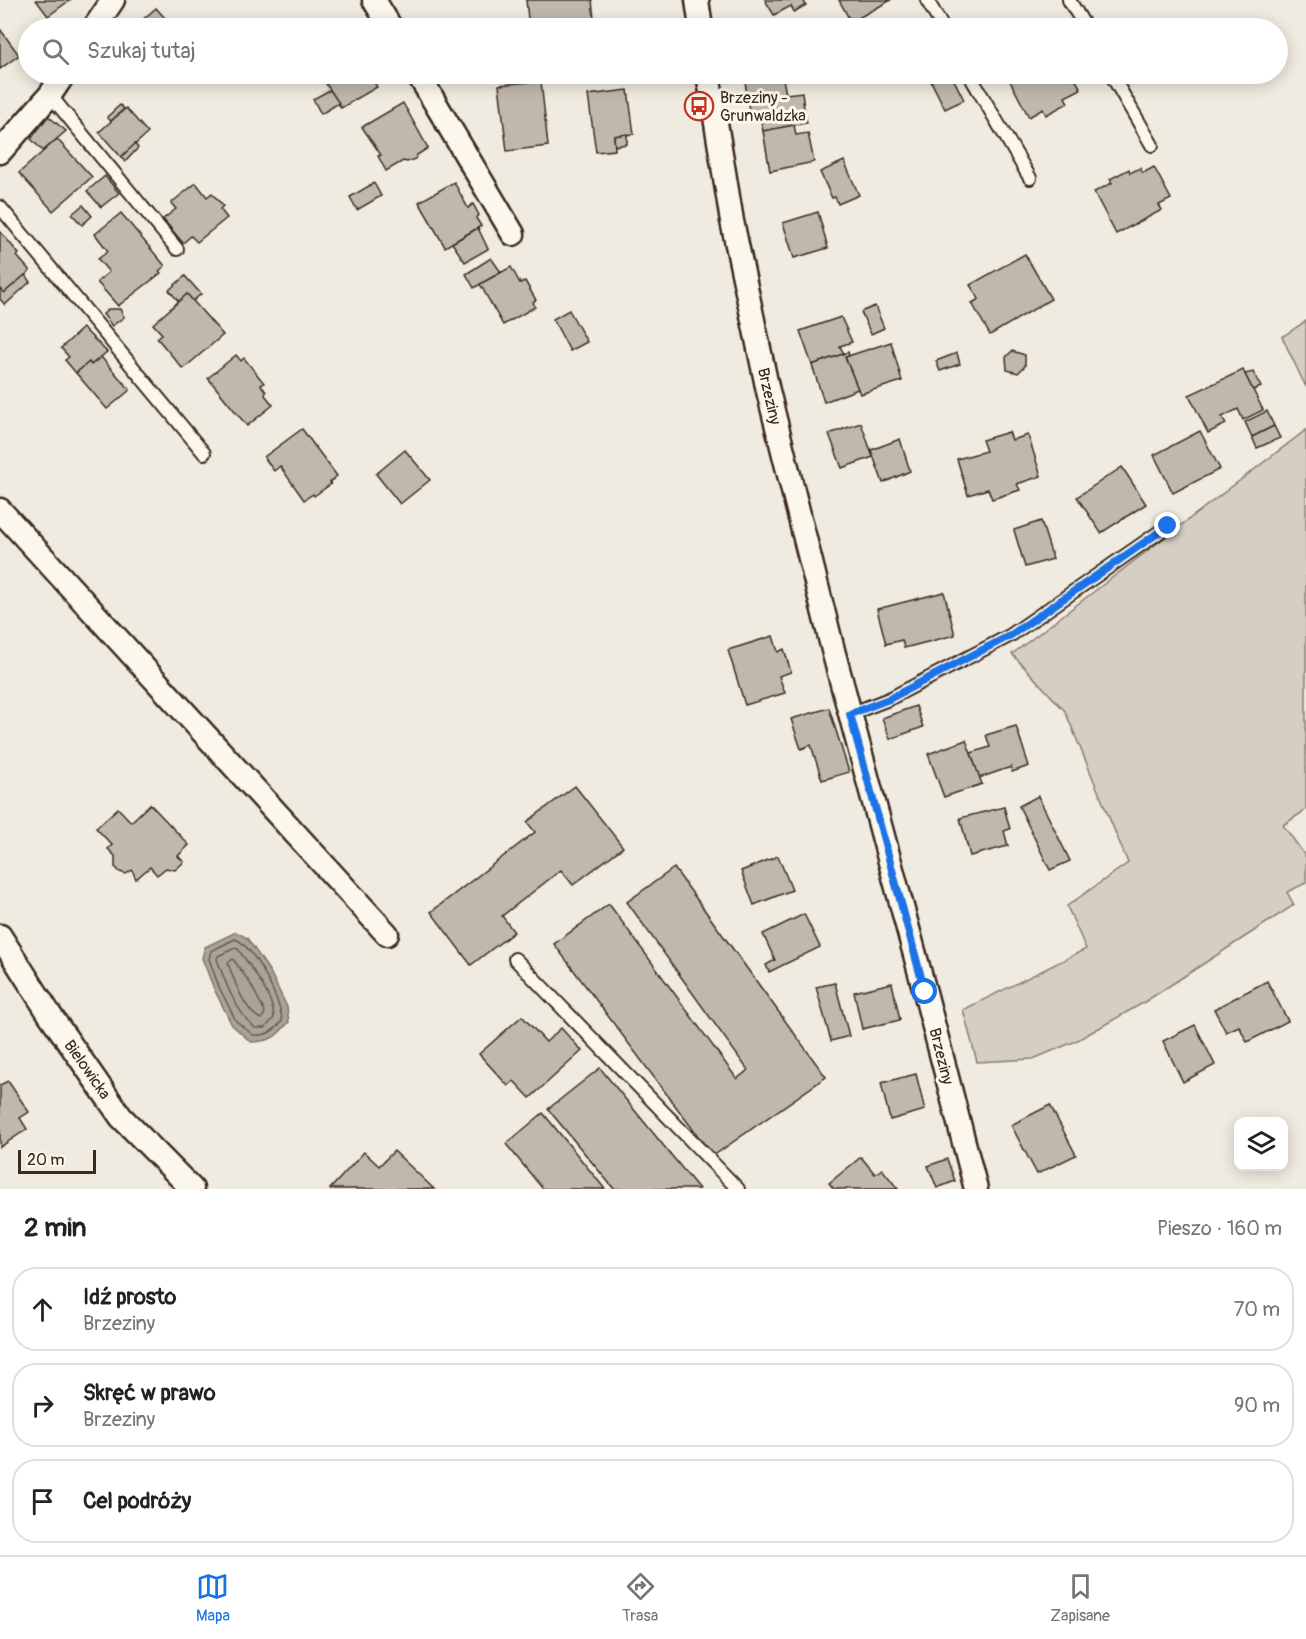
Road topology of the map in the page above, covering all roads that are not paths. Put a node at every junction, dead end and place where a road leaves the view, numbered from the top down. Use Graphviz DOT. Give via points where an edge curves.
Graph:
graph roads {
  1 [pos="113,0"];
  2 [pos="374,0"];
  3 [pos="697,0"];
  4 [pos="927,0"];
  5 [pos="1070,0"];
  6 [pos="101,18"];
  7 [pos="385,18"];
  8 [pos="700,18"];
  9 [pos="937,18"];
  10 [pos="1080,18"];
  11 [pos="57,84"];
  12 [pos="424,84"];
  13 [pos="710,84"];
  14 [pos="975,84"];
  15 [pos="1117,84"];
  16 [pos="50,95"];
  17 [pos="1152,145"];
  18 [pos="0,152"];
  19 [pos="1030,178"];
  20 [pos="0,207"];
  21 [pos="513,234"];
  22 [pos="177,249"];
  23 [pos="204,453"];
  24 [pos="0,510"];
  25 [pos="1168,526"];
  26 [pos="850,714"];
  27 [pos="387,934"];
  28 [pos="0,936"];
  29 [pos="515,959"];
  30 [pos="192,1189"];
  31 [pos="738,1189"];
  32 [pos="976,1189"];
  1 -- 6 [label="street"];
  2 -- 7 [label="street"];
  3 -- 8 [label="street"];
  4 -- 9 [label="lane"];
  5 -- 10 [label="lane"];
  11 -- 16 [label="street"];
  12 -- 21 [label="street"];
  13 -- 26 [label="street, Brzeziny" via="732,221 768,391"];
  14 -- 19 [label="lane"];
  15 -- 17 [label="lane"];
  16 -- 18 [label="street"];
  16 -- 22 [label="lane"];
  20 -- 23 [label="lane"];
  24 -- 27 [label="street"];
  25 -- 26 [label="lane" via="1011,635 889,699"];
  26 -- 32 [label="street, Brzeziny"];
  28 -- 30 [label="street, Bielowicka" via="121,1117"];
  29 -- 31 [label="lane"];
}
